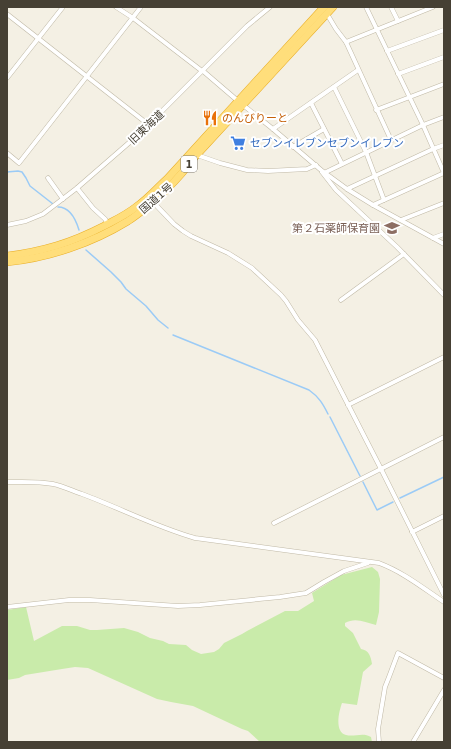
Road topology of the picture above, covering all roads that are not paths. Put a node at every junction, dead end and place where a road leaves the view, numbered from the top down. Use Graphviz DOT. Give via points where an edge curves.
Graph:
graph roads {
  1 [pos="63,7"];
  2 [pos="116,7"];
  3 [pos="141,7"];
  4 [pos="270,7"];
  5 [pos="333,7"];
  6 [pos="366,7"];
  7 [pos="391,7"];
  8 [pos="433,7"];
  9 [pos="421,9"];
  10 [pos="325,10"];
  11 [pos="7,14"];
  12 [pos="133,18"];
  13 [pos="398,21"];
  14 [pos="376,29"];
  15 [pos="444,30"];
  16 [pos="38,38"];
  17 [pos="346,42"];
  18 [pos="387,52"];
  19 [pos="444,57"];
  20 [pos="358,70"];
  21 [pos="203,71"];
  22 [pos="398,74"];
  23 [pos="87,76"];
  24 [pos="7,78"];
  25 [pos="444,84"];
  26 [pos="334,87"];
  27 [pos="410,97"];
  28 [pos="241,103"];
  29 [pos="311,103"];
  30 [pos="376,110"];
  31 [pos="444,117"];
  32 [pos="148,124"];
  33 [pos="423,125"];
  34 [pos="324,129"];
  35 [pos="274,130"];
  36 [pos="391,140"];
  37 [pos="444,145"];
  38 [pos="293,146"];
  39 [pos="433,149"];
  40 [pos="366,152"];
  41 [pos="7,153"];
  42 [pos="194,154"];
  43 [pos="342,164"];
  44 [pos="316,165"];
  45 [pos="323,172"];
  46 [pos="444,173"];
  47 [pos="375,176"];
  48 [pos="48,178"];
  49 [pos="78,188"];
  50 [pos="348,189"];
  51 [pos="63,199"];
  52 [pos="384,200"];
  53 [pos="153,202"];
  54 [pos="444,204"];
  55 [pos="373,205"];
  56 [pos="401,220"];
  57 [pos="108,224"];
  58 [pos="7,225"];
  59 [pos="444,234"];
  60 [pos="433,238"];
  61 [pos="444,244"];
  62 [pos="404,254"];
  63 [pos="7,256"];
  64 [pos="26,256"];
  65 [pos="7,262"];
  66 [pos="444,295"];
  67 [pos="341,300"];
  68 [pos="444,357"];
  69 [pos="348,405"];
  70 [pos="444,437"];
  71 [pos="381,469"];
  72 [pos="7,482"];
  73 [pos="444,516"];
  74 [pos="274,523"];
  75 [pos="412,532"];
  76 [pos="370,562"];
  77 [pos="444,596"];
  78 [pos="444,602"];
  79 [pos="7,607"];
  80 [pos="444,678"];
  81 [pos="444,690"];
  82 [pos="379,742"];
  83 [pos="413,742"];
  1 -- 16 [label="street"];
  2 -- 12 [label="street"];
  3 -- 12 [label="street"];
  4 -- 21 [label="street, 旧東海道" via="247,26"];
  5 -- 10 [label="highway, 国道1号 / 1"];
  6 -- 14 [label="street"];
  7 -- 13 [label="street"];
  8 -- 9 [label="street"];
  9 -- 13 [label="street"];
  10 -- 17 [label="street"];
  10 -- 28 [label="highway, 国道1号 / 1"];
  11 -- 16 [label="street"];
  12 -- 21 [label="street"];
  12 -- 23 [label="street"];
  13 -- 14 [label="street"];
  14 -- 17 [label="street"];
  14 -- 18 [label="street"];
  15 -- 18 [label="street"];
  16 -- 23 [label="street"];
  16 -- 24 [label="street"];
  17 -- 20 [label="street"];
  18 -- 22 [label="street"];
  19 -- 22 [label="street"];
  20 -- 26 [label="street"];
  20 -- 30 [label="street"];
  21 -- 28 [label="street"];
  21 -- 32 [label="street, 旧東海道"];
  22 -- 27 [label="street"];
  23 -- 32 [label="street"];
  23 -- 41 [label="street" via="19,163"];
  25 -- 27 [label="street"];
  26 -- 29 [label="street"];
  26 -- 40 [label="street"];
  27 -- 30 [label="street"];
  27 -- 33 [label="street"];
  28 -- 35 [label="street"];
  28 -- 42 [label="highway, 国道1号 / 1"];
  29 -- 34 [label="street"];
  29 -- 35 [label="street"];
  30 -- 36 [label="street"];
  31 -- 33 [label="street"];
  32 -- 49 [label="street, 旧東海道"];
  33 -- 36 [label="street"];
  33 -- 39 [label="street"];
  34 -- 38 [label="street"];
  34 -- 43 [label="street"];
  35 -- 38 [label="street"];
  36 -- 40 [label="street"];
  37 -- 39 [label="street"];
  38 -- 44 [label="street"];
  39 -- 46 [label="street"];
  39 -- 47 [label="street"];
  40 -- 43 [label="street"];
  40 -- 47 [label="street"];
  42 -- 44 [label="street" via="247,170 307,169"];
  42 -- 53 [label="highway, 国道1号 / 1" via="181,175"];
  42 -- 57 [label="highway, 国道1号 / 1" via="148,198"];
  43 -- 45 [label="street"];
  44 -- 45 [label="street"];
  45 -- 50 [label="street"];
  45 -- 62 [label="street" via="336,190"];
  46 -- 52 [label="street"];
  47 -- 50 [label="street"];
  47 -- 52 [label="street"];
  48 -- 51 [label="street"];
  49 -- 51 [label="street, 旧東海道"];
  49 -- 57 [label="street"];
  50 -- 55 [label="street"];
  51 -- 58 [label="street, 旧東海道" via="39,217"];
  52 -- 55 [label="street"];
  53 -- 64 [label="highway, 国道1号 / 1" via="105,233 62,251"];
  53 -- 69 [label="street" via="183,232 244,262 281,295 315,340"];
  54 -- 56 [label="street"];
  55 -- 56 [label="street"];
  56 -- 60 [label="street"];
  57 -- 64 [label="highway, 国道1号 / 1" via="60,245"];
  59 -- 60 [label="street"];
  60 -- 61 [label="street"];
  62 -- 66 [label="street"];
  62 -- 67 [label="street"];
  63 -- 64 [label="highway, 国道1号 / 1"];
  64 -- 65 [label="highway, 国道1号 / 1"];
  68 -- 69 [label="street"];
  69 -- 71 [label="street"];
  70 -- 71 [label="street"];
  71 -- 74 [label="street"];
  71 -- 75 [label="street"];
  72 -- 76 [label="street" via="54,484 195,538"];
  73 -- 75 [label="street"];
  75 -- 77 [label="street"];
  76 -- 78 [label="street" via="388,567"];
  76 -- 79 [label="street" via="344,571 306,593 280,597 178,606 69,600"];
  80 -- 82 [label="street" via="398,653 385,688 378,729"];
  81 -- 83 [label="street"];
}
